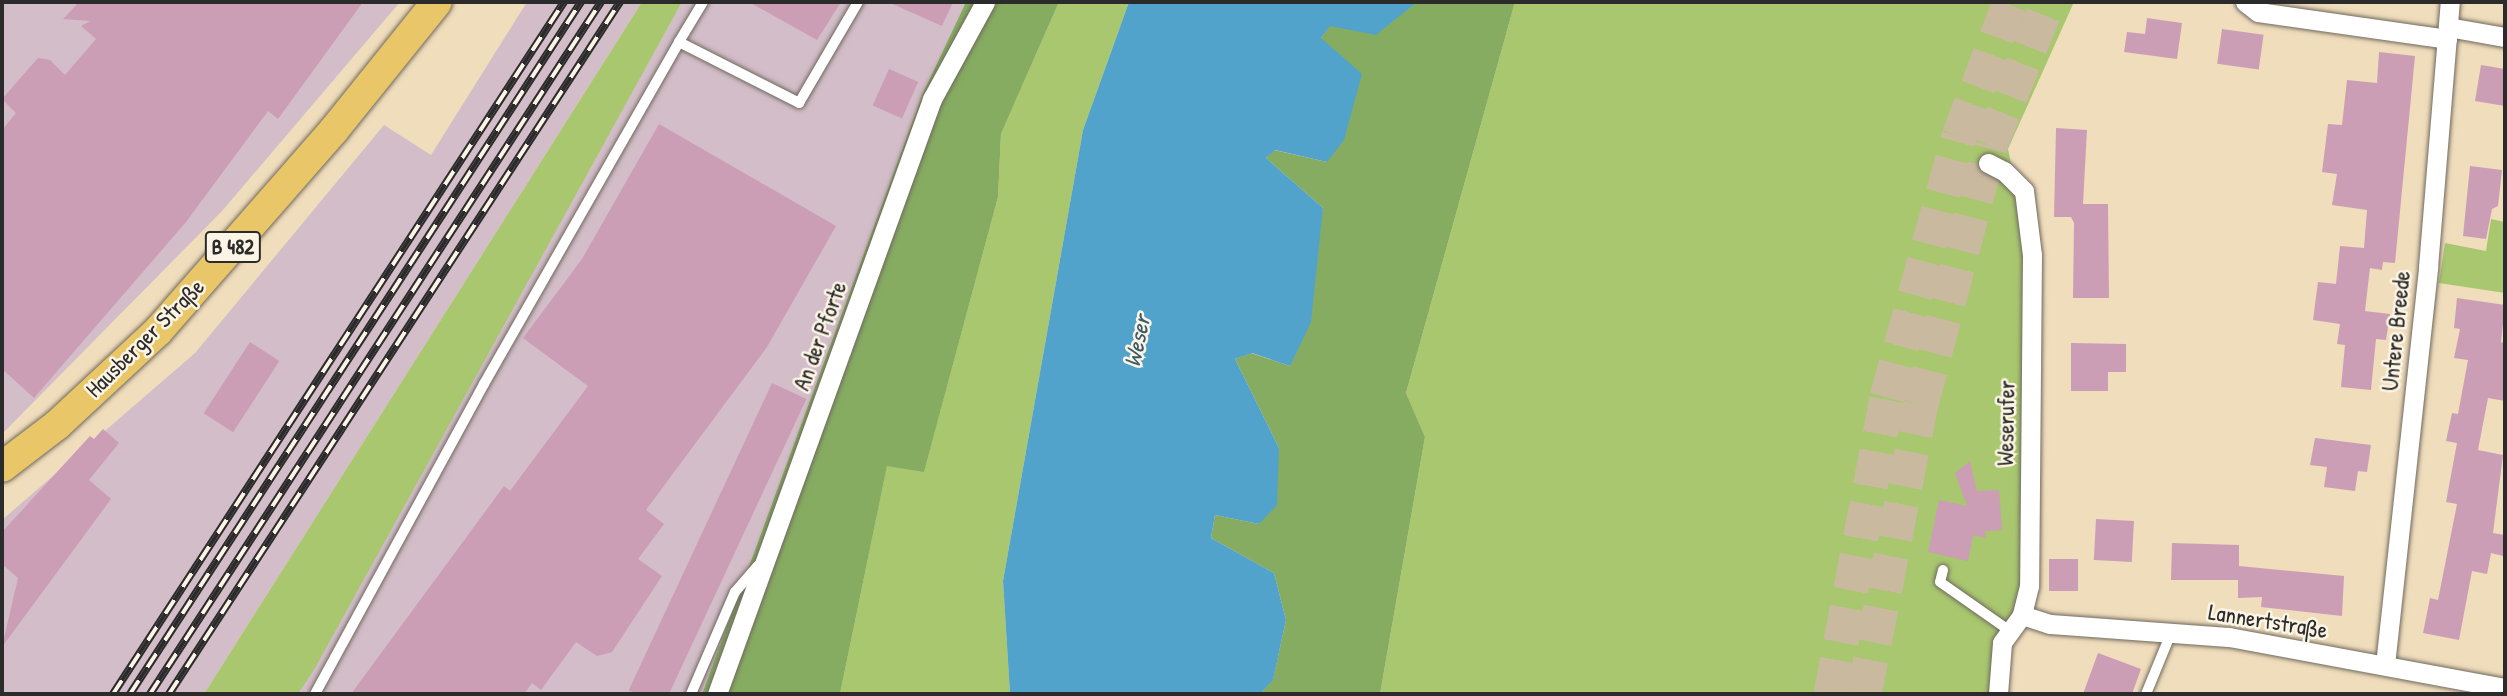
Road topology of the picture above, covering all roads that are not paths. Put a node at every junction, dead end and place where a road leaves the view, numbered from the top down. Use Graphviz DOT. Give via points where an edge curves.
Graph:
graph roads {
  1 [pos="436,2"];
  2 [pos="703,2"];
  3 [pos="858,2"];
  4 [pos="985,2"];
  5 [pos="2245,2"];
  6 [pos="2450,2"];
  7 [pos="2448,33"];
  8 [pos="2505,37"];
  9 [pos="679,43"];
  10 [pos="1988,163"];
  11 [pos="2,467"];
  12 [pos="767,555"];
  13 [pos="1942,570"];
  14 [pos="2022,615"];
  15 [pos="2010,631"];
  16 [pos="2171,633"];
  17 [pos="2385,665"];
  18 [pos="2505,688"];
  19 [pos="315,694"];
  20 [pos="691,694"];
  21 [pos="718,694"];
  22 [pos="1998,694"];
  23 [pos="2146,694"];
  1 -- 11 [label="main road, Hausberger Straße / B 482" via="334,130 158,331 57,425"];
  2 -- 9 [label="lane"];
  3 -- 9 [label="lane" via="799,103"];
  4 -- 12 [label="street, An der Pforte" via="932,99"];
  5 -- 7 [label="street" via="2258,12"];
  6 -- 7 [label="street, Untere Breede"];
  7 -- 8 [label="street"];
  7 -- 17 [label="street, Untere Breede"];
  9 -- 19 [label="lane" via="484,384"];
  10 -- 14 [label="street, Weserufer" via="2004,171 2024,191 2031,243 2029,586"];
  12 -- 20 [label="lane" via="735,592"];
  12 -- 21 [label="street, An der Pforte"];
  13 -- 15 [label="lane" via="1940,582"];
  14 -- 15 [label="street, Weserufer"];
  14 -- 16 [label="street, Lannertstraße" via="2050,624"];
  15 -- 22 [label="street, Weserufer" via="2002,643"];
  16 -- 17 [label="street, Lannertstraße" via="2229,637"];
  16 -- 23 [label="lane"];
  17 -- 18 [label="street, Lannertstraße"];
}
